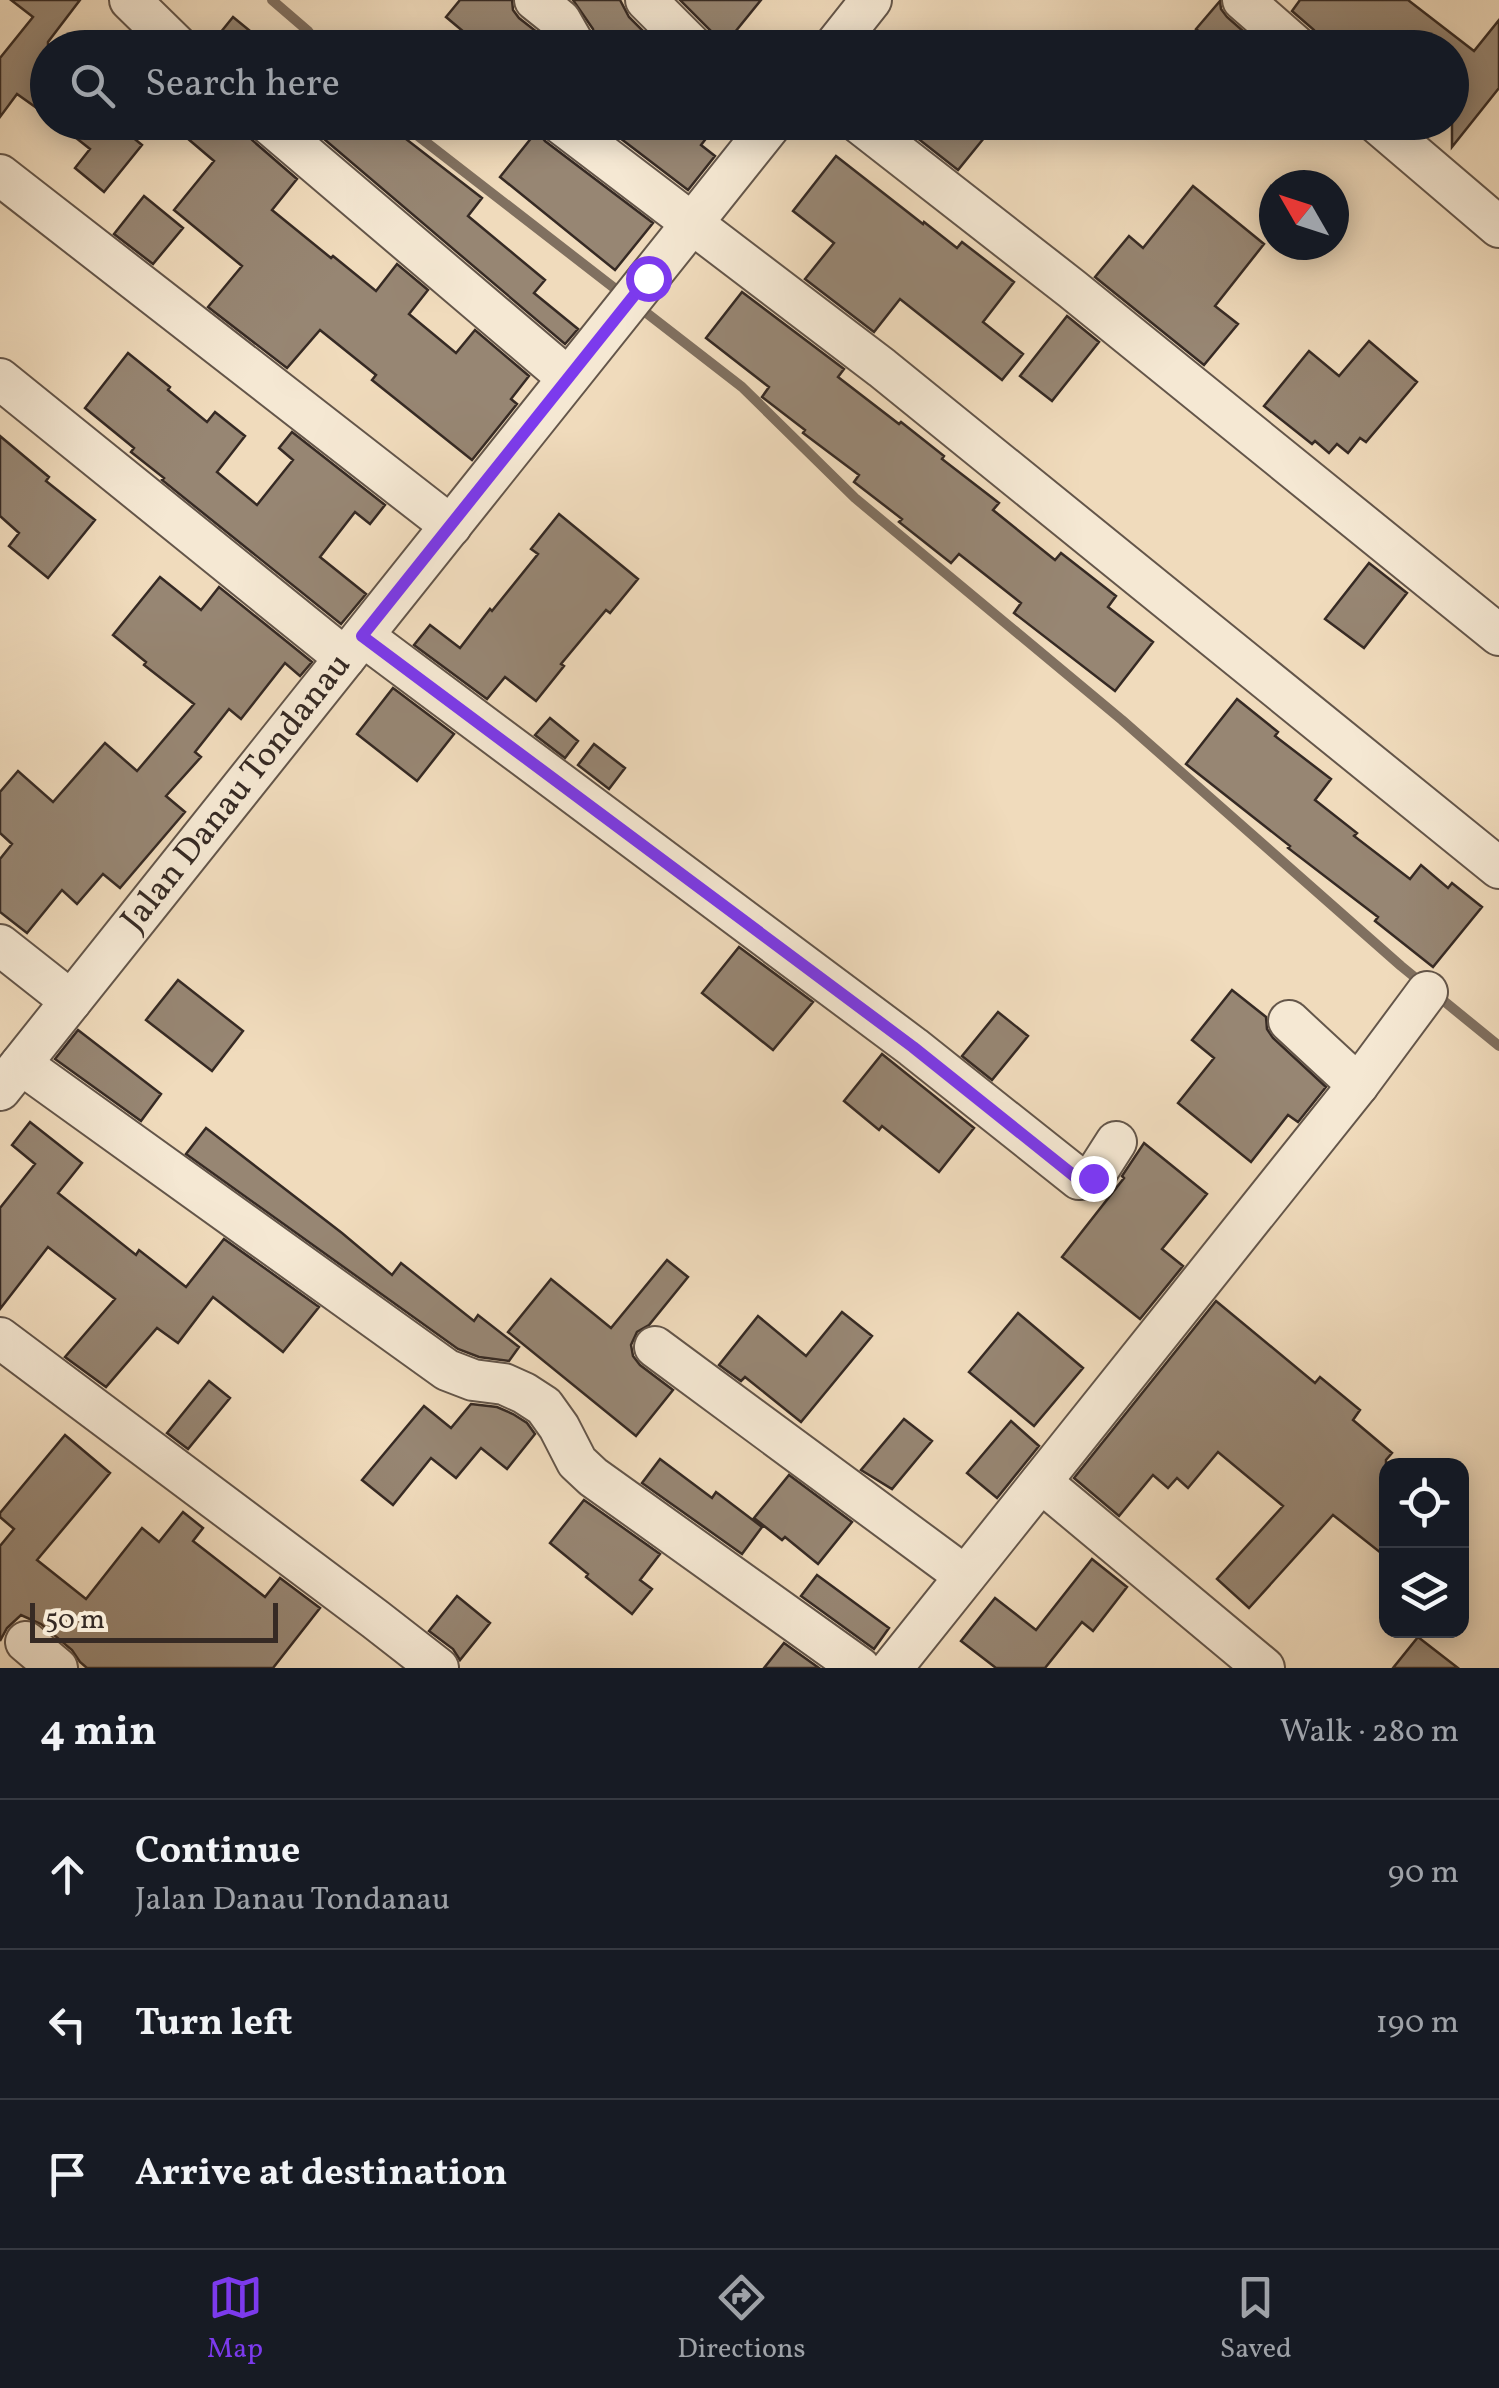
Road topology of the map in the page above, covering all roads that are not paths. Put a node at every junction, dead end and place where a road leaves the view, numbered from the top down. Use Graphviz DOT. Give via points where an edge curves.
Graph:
graph roads {
  1 [pos="130,0"];
  2 [pos="535,0"];
  3 [pos="646,0"];
  4 [pos="1243,0"];
  5 [pos="859,4"];
  6 [pos="160,30"];
  7 [pos="566,30"];
  8 [pos="676,30"];
  9 [pos="844,30"];
  10 [pos="1277,30"];
  11 [pos="288,140"];
  12 [pos="582,140"];
  13 [pos="758,140"];
  14 [pos="881,140"];
  15 [pos="1397,140"];
  16 [pos="0,175"];
  17 [pos="691,224"];
  18 [pos="1499,227"];
  19 [pos="568,378"];
  20 [pos="0,379"];
  21 [pos="451,526"];
  22 [pos="1499,634"];
  23 [pos="354,646"];
  24 [pos="1499,868"];
  25 [pos="0,945"];
  26 [pos="1427,992"];
  27 [pos="70,1002"];
  28 [pos="1289,1020"];
  29 [pos="10,1077"];
  30 [pos="1358,1085"];
  31 [pos="1116,1142"];
  32 [pos="0,1338"];
  33 [pos="655,1346"];
  34 [pos="1041,1482"];
  35 [pos="965,1576"];
  36 [pos="26,1642"];
  37 [pos="887,1667"];
  38 [pos="58,1668"];
  39 [pos="438,1668"];
  40 [pos="1264,1668"];
  1 -- 6 [label="street"];
  2 -- 7 [label="street"];
  3 -- 8 [label="street"];
  4 -- 10 [label="street"];
  5 -- 9 [label="street"];
  11 -- 19 [label="street"];
  12 -- 17 [label="street"];
  13 -- 17 [label="street, Jalan Danau Tondanau"];
  14 -- 22 [label="street"];
  15 -- 18 [label="street"];
  16 -- 21 [label="street"];
  17 -- 19 [label="street, Jalan Danau Tondanau"];
  17 -- 24 [label="street" via="882,368"];
  19 -- 21 [label="street, Jalan Danau Tondanau"];
  20 -- 23 [label="street"];
  21 -- 23 [label="street, Jalan Danau Tondanau"];
  23 -- 27 [label="street, Jalan Danau Tondanau"];
  23 -- 31 [label="street" via="913,1047 1078,1179 1093,1178"];
  25 -- 27 [label="street"];
  26 -- 30 [label="street"];
  27 -- 29 [label="street, Jalan Danau Tondanau"];
  28 -- 30 [label="street"];
  29 -- 37 [label="street" via="447,1370 504,1384 544,1406 576,1462 593,1477"];
  30 -- 34 [label="street"];
  32 -- 39 [label="street"];
  33 -- 35 [label="street"];
  34 -- 35 [label="street"];
  34 -- 40 [label="street"];
  35 -- 37 [label="street"];
  36 -- 38 [label="street"];
}
